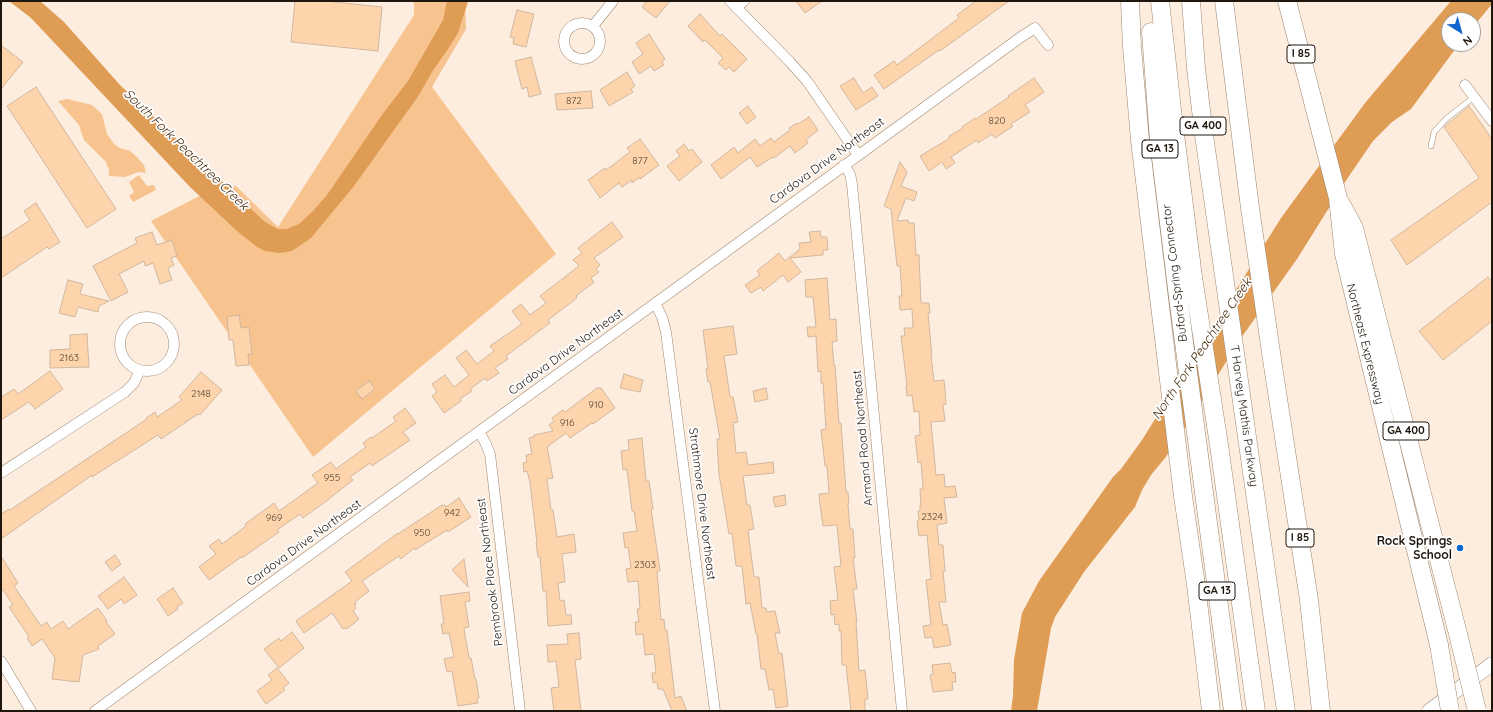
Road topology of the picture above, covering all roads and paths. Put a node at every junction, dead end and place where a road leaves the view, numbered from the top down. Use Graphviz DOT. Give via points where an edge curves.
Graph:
graph roads {
  1 [pos="613,1"];
  2 [pos="744,1"];
  3 [pos="1130,1"];
  4 [pos="1149,1"];
  5 [pos="1160,1"];
  6 [pos="1191,1"];
  7 [pos="1224,1"];
  8 [pos="1287,1"];
  9 [pos="733,4"];
  10 [pos="593,26"];
  11 [pos="1048,45"];
  12 [pos="1465,85"];
  13 [pos="1474,97"];
  14 [pos="1492,121"];
  15 [pos="1431,146"];
  16 [pos="858,155"];
  17 [pos="844,165"];
  18 [pos="1338,198"];
  19 [pos="655,303"];
  20 [pos="140,370"];
  21 [pos="479,432"];
  22 [pos="1,473"];
  23 [pos="1,661"];
  24 [pos="1492,664"];
  25 [pos="31,711"];
  26 [pos="95,711"];
  27 [pos="520,711"];
  28 [pos="715,711"];
  29 [pos="902,711"];
  30 [pos="1211,711"];
  31 [pos="1233,711"];
  32 [pos="1256,711"];
  33 [pos="1286,711"];
  34 [pos="1321,711"];
  35 [pos="1430,711"];
  36 [pos="1450,711"];
  37 [pos="1477,711"];
  1 -- 10 [label="street"];
  2 -- 9 [label="street"];
  3 -- 30 [label="highway, Buford-Spring Connector / GA 13" via="1140,140"];
  4 -- 31 [label="highway, Buford-Spring Connector / GA 13" via="1159,141"];
  5 -- 32 [label="highway" via="1193,277"];
  6 -- 33 [label="highway, T Harvey Mathis Parkway / GA 400" via="1204,135"];
  7 -- 34 [label="highway, I 85" via="1250,208 1309,600"];
  8 -- 18 [label="highway, Northeast Expressway / I 85"];
  9 -- 16 [label="street" via="808,81"];
  11 -- 16 [label="street, Cardova Drive Northeast" via="1035,28"];
  12 -- 13 [label="street"];
  13 -- 14 [label="street"];
  13 -- 15 [label="lane" via="1434,132"];
  16 -- 17 [label="street, Cardova Drive Northeast"];
  17 -- 19 [label="street, Cardova Drive Northeast"];
  17 -- 29 [label="street, Armand Road Northeast" via="850,174 852,184"];
  18 -- 36 [label="highway, Northeast Expressway / I 85, bridge" via="1344,254 1439,645"];
  18 -- 37 [label="highway, GA 400, bridge" via="1354,228"];
  19 -- 21 [label="street, Cardova Drive Northeast"];
  19 -- 28 [label="street, Strathmore Drive Northeast" via="666,332"];
  20 -- 20 [label="street" via="160,367 172,354 173,335 157,318 146,316 133,320 122,333 119,342 122,356 133,368"];
  20 -- 22 [label="street" via="134,383 124,392"];
  21 -- 26 [label="street, Cardova Drive Northeast"];
  21 -- 27 [label="street, Pembrook Place Northeast" via="490,454"];
  23 -- 25 [label="street"];
  24 -- 35 [label="main road"];
}
